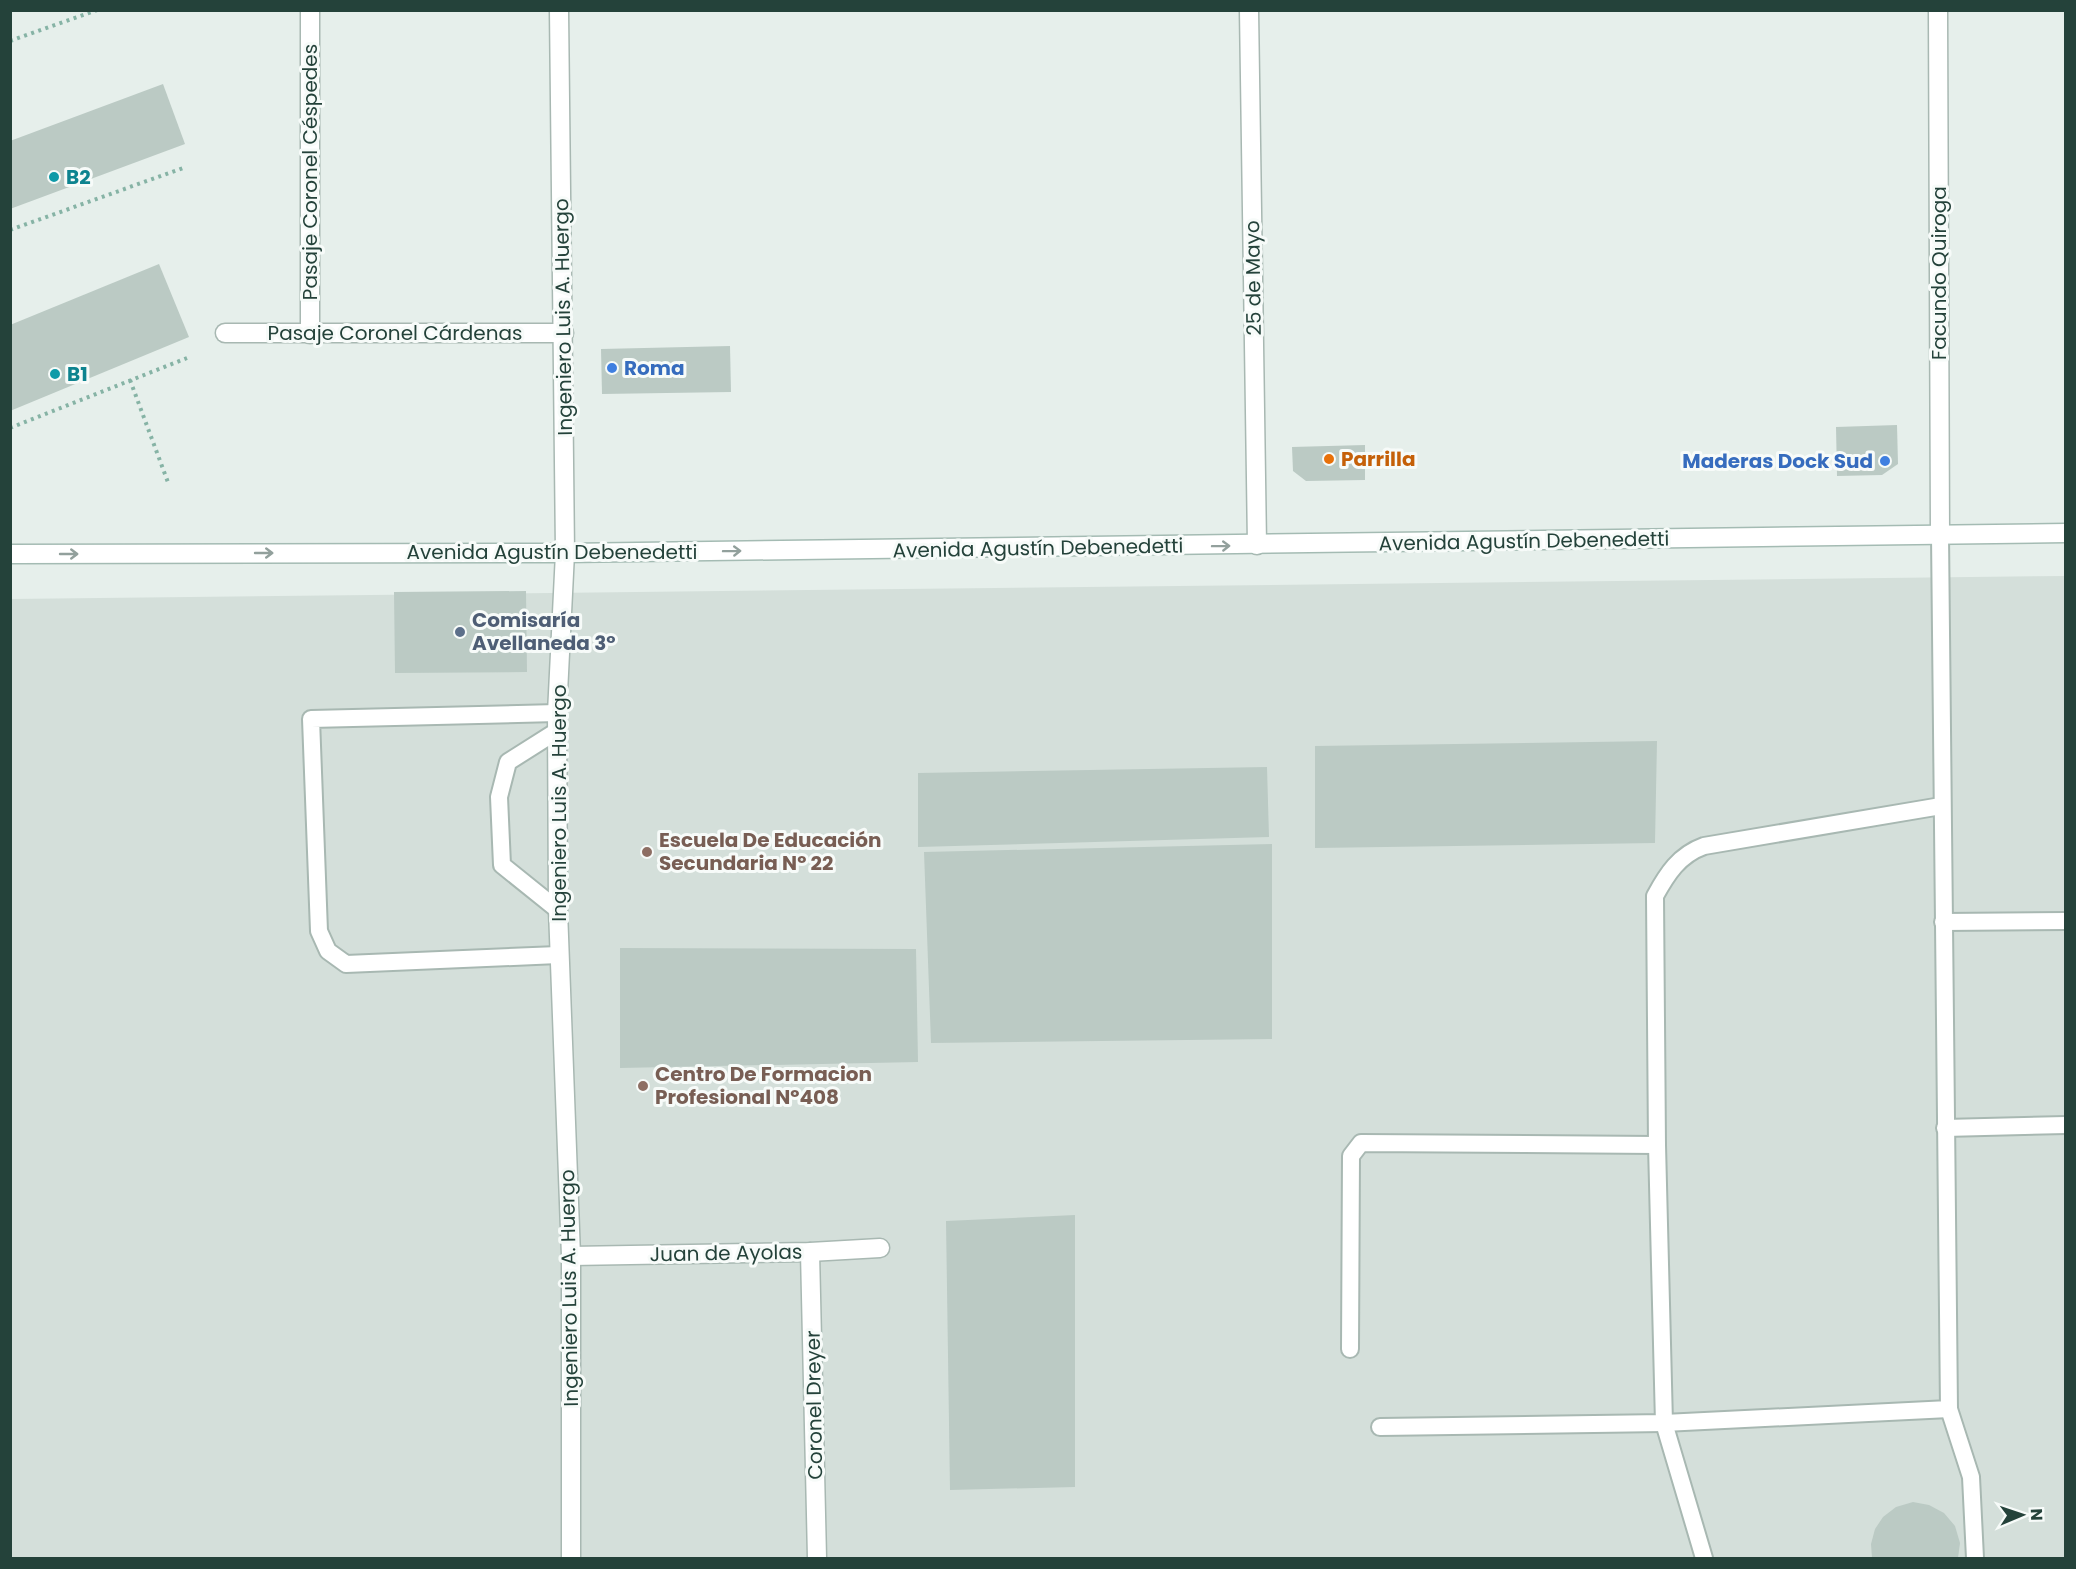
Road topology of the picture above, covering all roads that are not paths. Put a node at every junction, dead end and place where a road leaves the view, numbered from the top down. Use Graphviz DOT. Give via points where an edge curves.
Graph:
graph roads {
  1 [pos="310,10"];
  2 [pos="559,10"];
  3 [pos="1249,10"];
  4 [pos="1938,10"];
  5 [pos="225,333"];
  6 [pos="564,333"];
  7 [pos="310,334"];
  8 [pos="2066,533"];
  9 [pos="1940,535"];
  10 [pos="1257,545"];
  11 [pos="565,553"];
  12 [pos="10,554"];
  13 [pos="557,722"];
  14 [pos="1941,806"];
  15 [pos="558,910"];
  16 [pos="2066,921"];
  17 [pos="1942,922"];
  18 [pos="558,955"];
  19 [pos="2066,1125"];
  20 [pos="1945,1128"];
  21 [pos="1657,1145"];
  22 [pos="880,1248"];
  23 [pos="810,1252"];
  24 [pos="571,1256"];
  25 [pos="1350,1349"];
  26 [pos="1949,1409"];
  27 [pos="1664,1423"];
  28 [pos="1380,1427"];
  29 [pos="571,1558"];
  30 [pos="818,1558"];
  31 [pos="1704,1558"];
  32 [pos="1975,1558"];
  1 -- 7 [label="street, Pasaje Coronel Céspedes"];
  2 -- 6 [label="street, Ingeniero Luis A. Huergo"];
  3 -- 10 [label="street, 25 de Mayo"];
  4 -- 9 [label="street, Facundo Quiroga"];
  5 -- 7 [label="street, Pasaje Coronel Cárdenas"];
  6 -- 7 [label="street, Pasaje Coronel Cárdenas"];
  6 -- 11 [label="street, Ingeniero Luis A. Huergo"];
  8 -- 9 [label="street, Avenida Agustín Debenedetti"];
  9 -- 10 [label="street, Avenida Agustín Debenedetti"];
  9 -- 14 [label="lane"];
  11 -- 10 [label="street, Avenida Agustín Debenedetti, one-way"];
  12 -- 11 [label="street, Avenida Agustín Debenedetti, one-way"];
  11 -- 13 [label="street, Ingeniero Luis A. Huergo"];
  13 -- 15 [label="street, Ingeniero Luis A. Huergo"];
  13 -- 15 [label="lane" via="508,762 499,797 502,865"];
  13 -- 18 [label="lane" via="311,718 319,931 328,951 346,964"];
  14 -- 17 [label="lane"];
  14 -- 21 [label="lane" via="1704,846 1688,852 1666,875 1655,896"];
  15 -- 18 [label="street, Ingeniero Luis A. Huergo"];
  16 -- 17 [label="lane"];
  17 -- 20 [label="lane"];
  18 -- 24 [label="street, Ingeniero Luis A. Huergo"];
  19 -- 20 [label="lane"];
  20 -- 26 [label="lane"];
  21 -- 25 [label="lane" via="1361,1143 1351,1156"];
  21 -- 27 [label="lane"];
  22 -- 23 [label="street, Juan de Ayolas"];
  23 -- 24 [label="street, Juan de Ayolas"];
  23 -- 30 [label="street, Coronel Dreyer"];
  24 -- 29 [label="street, Ingeniero Luis A. Huergo"];
  26 -- 27 [label="lane"];
  26 -- 32 [label="lane" via="1971,1477"];
  27 -- 28 [label="lane"];
  27 -- 31 [label="lane"];
}
